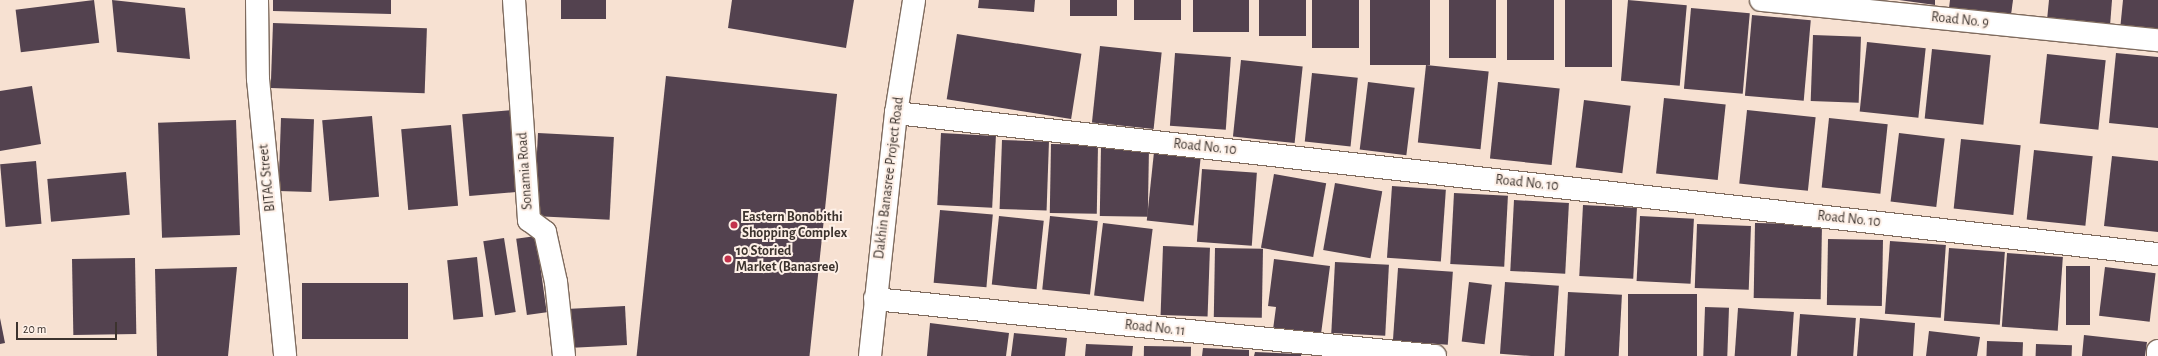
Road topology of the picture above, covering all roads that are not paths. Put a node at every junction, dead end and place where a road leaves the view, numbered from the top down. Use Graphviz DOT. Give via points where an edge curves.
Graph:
graph roads {
  1 [pos="257,0"];
  2 [pos="514,0"];
  3 [pos="914,0"];
  4 [pos="1761,0"];
  5 [pos="2158,40"];
  6 [pos="896,113"];
  7 [pos="2158,254"];
  8 [pos="875,299"];
  9 [pos="2158,352"];
  10 [pos="285,356"];
  11 [pos="564,356"];
  12 [pos="870,356"];
  13 [pos="1435,356"];
  14 [pos="2158,356"];
  1 -- 10 [label="street, BITAC Street" via="258,79"];
  2 -- 11 [label="street, Sonamia Road" via="529,220 545,232 556,282"];
  3 -- 6 [label="street, Dakhin Banasree Project Road"];
  4 -- 5 [label="street, Road No. 9"];
  6 -- 7 [label="street, Road No. 10"];
  6 -- 8 [label="street, Dakhin Banasree Project Road"];
  8 -- 12 [label="street, Dakhin Banasree Project Road"];
  8 -- 13 [label="street, Road No. 11"];
  9 -- 14 [label="street"];
}
